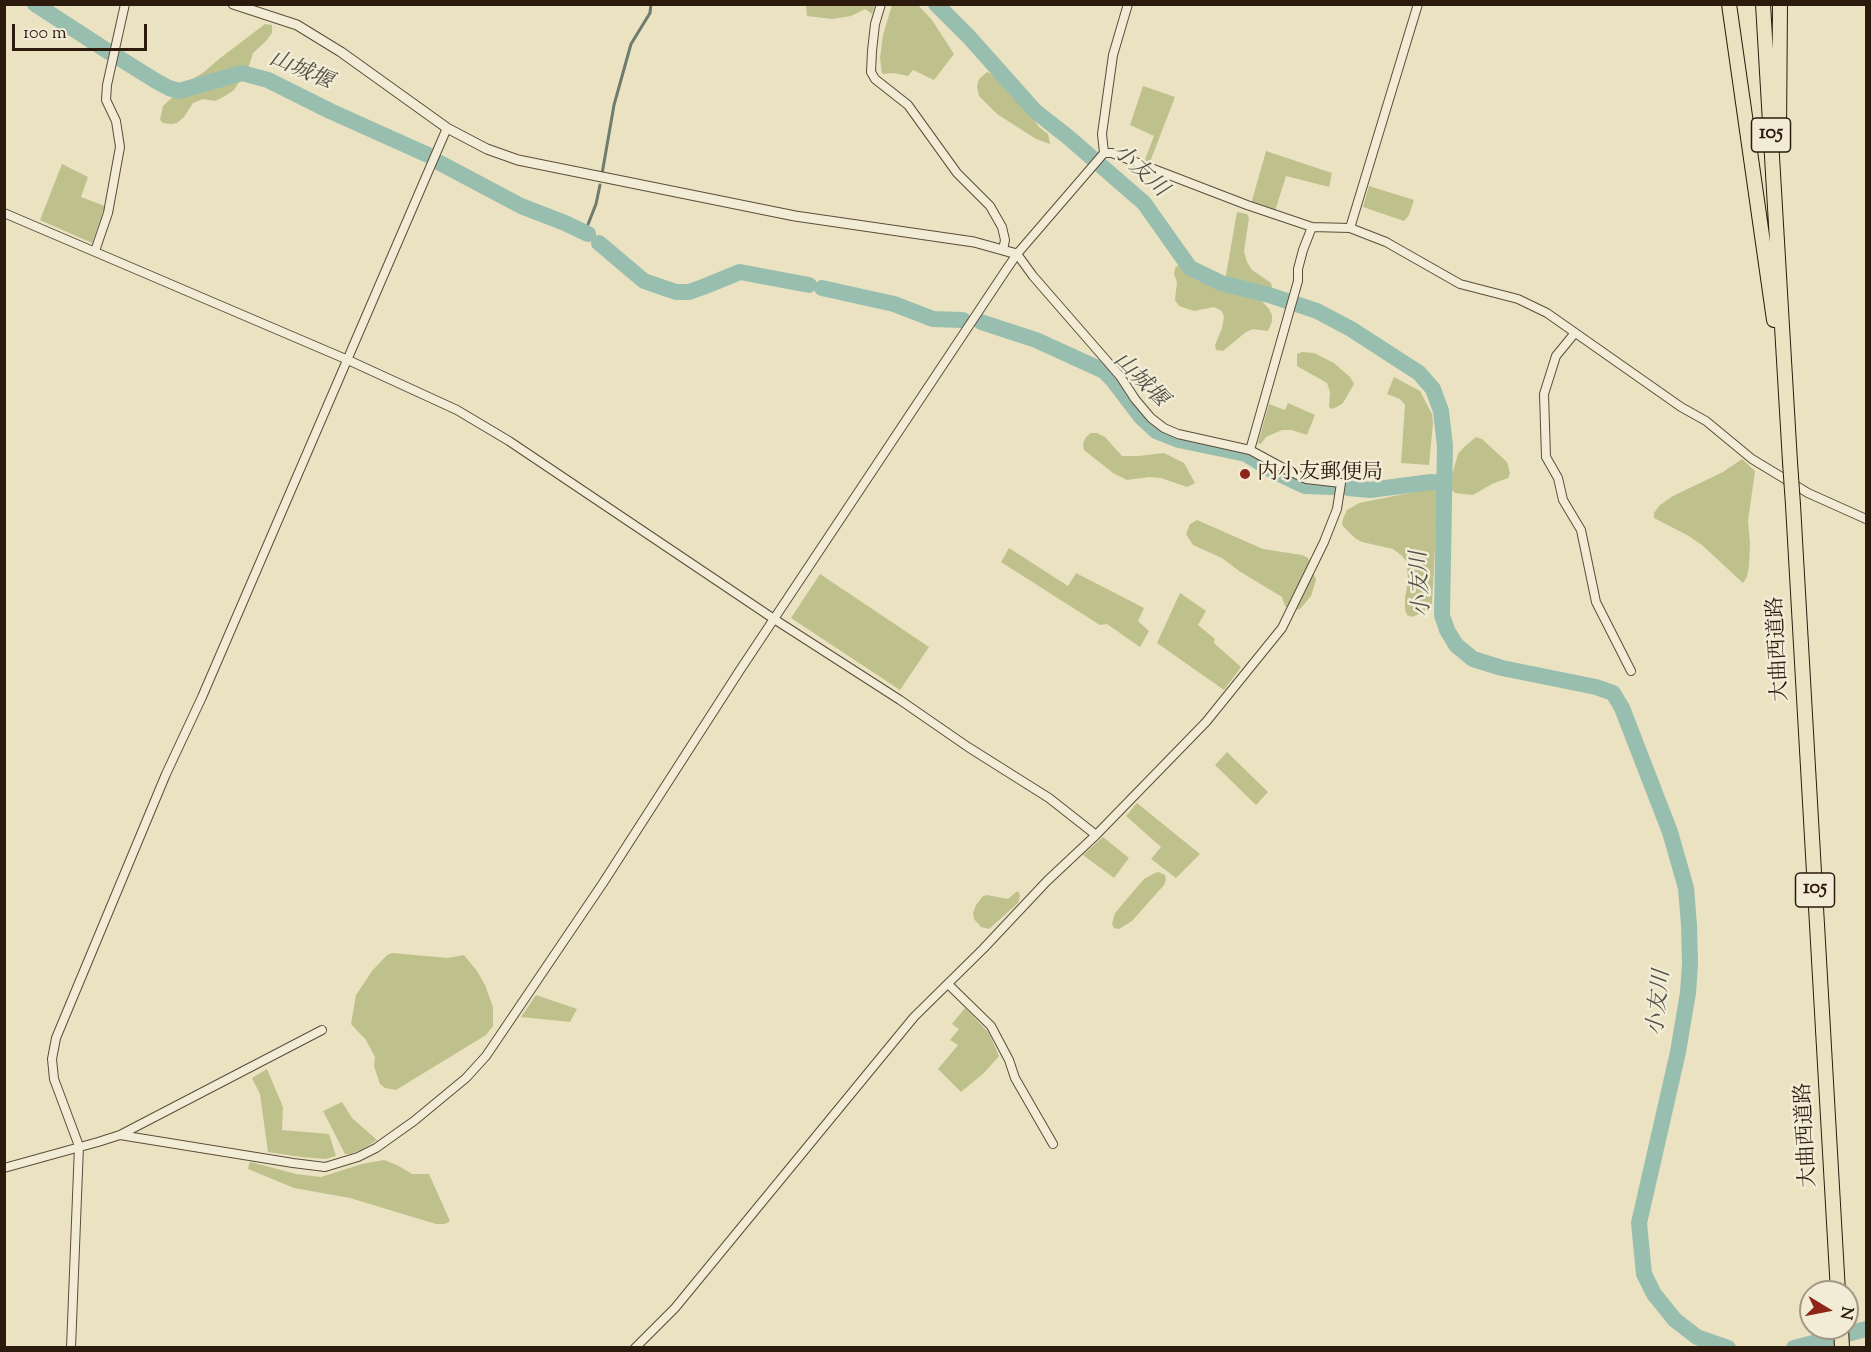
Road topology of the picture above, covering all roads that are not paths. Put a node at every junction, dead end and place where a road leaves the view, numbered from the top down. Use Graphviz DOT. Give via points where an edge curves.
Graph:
graph roads {
  1 [pos="125,4"];
  2 [pos="233,4"];
  3 [pos="881,4"];
  4 [pos="1128,4"];
  5 [pos="1418,4"];
  6 [pos="1729,4"];
  7 [pos="1763,4"];
  8 [pos="1780,4"];
  9 [pos="447,128"];
  10 [pos="1104,153"];
  11 [pos="4,213"];
  12 [pos="1312,227"];
  13 [pos="1350,228"];
  14 [pos="1003,250"];
  15 [pos="95,251"];
  16 [pos="1017,254"];
  17 [pos="1779,266"];
  18 [pos="1574,334"];
  19 [pos="348,360"];
  20 [pos="1787,420"];
  21 [pos="1250,450"];
  22 [pos="1866,519"];
  23 [pos="774,619"];
  24 [pos="1631,671"];
  25 [pos="1096,835"];
  26 [pos="948,984"];
  27 [pos="322,1030"];
  28 [pos="120,1135"];
  29 [pos="1053,1144"];
  30 [pos="79,1146"];
  31 [pos="4,1168"];
  32 [pos="1838,1280"];
  33 [pos="71,1347"];
  34 [pos="635,1347"];
  1 -- 15 [label="street" via="106,100 116,122 120,147 108,213"];
  2 -- 9 [label="street" via="297,25"];
  3 -- 14 [label="street" via="875,24 871,72 875,80 908,105 957,173 990,206 1002,227"];
  4 -- 10 [label="street" via="1113,55 1102,134"];
  5 -- 13 [label="street"];
  6 -- 20 [label="highway"];
  7 -- 17 [label="highway, 大曲西道路 / 105"];
  8 -- 17 [label="highway"];
  9 -- 14 [label="street" via="518,160 795,216 974,242"];
  9 -- 19 [label="street"];
  10 -- 12 [label="street"];
  10 -- 16 [label="street"];
  11 -- 15 [label="street"];
  12 -- 13 [label="street"];
  12 -- 21 [label="street"];
  13 -- 18 [label="street" via="1386,242 1460,284 1518,299"];
  14 -- 16 [label="street"];
  15 -- 19 [label="street"];
  16 -- 21 [label="street" via="1151,418 1178,434"];
  16 -- 23 [label="street"];
  17 -- 20 [label="highway, 大曲西道路 / 105"];
  18 -- 22 [label="street" via="1706,421 1752,459 1808,493"];
  18 -- 24 [label="street" via="1556,356 1544,394 1546,457 1558,478 1563,500 1581,530 1596,602"];
  19 -- 23 [label="street" via="457,411 509,441"];
  19 -- 30 [label="street" via="166,774 56,1038 54,1079"];
  20 -- 32 [label="highway, 大曲西道路 / 105, bridge"];
  21 -- 25 [label="street" via="1306,479 1341,483 1337,509 1324,542 1282,628 1206,722"];
  23 -- 25 [label="street" via="1049,798"];
  23 -- 28 [label="street" via="486,1056 414,1121 376,1148 325,1167"];
  25 -- 26 [label="street"];
  26 -- 29 [label="street" via="991,1026"];
  26 -- 34 [label="street" via="914,1017 675,1308"];
  27 -- 28 [label="street"];
  28 -- 30 [label="street"];
  30 -- 31 [label="street"];
  30 -- 33 [label="street"];
}
